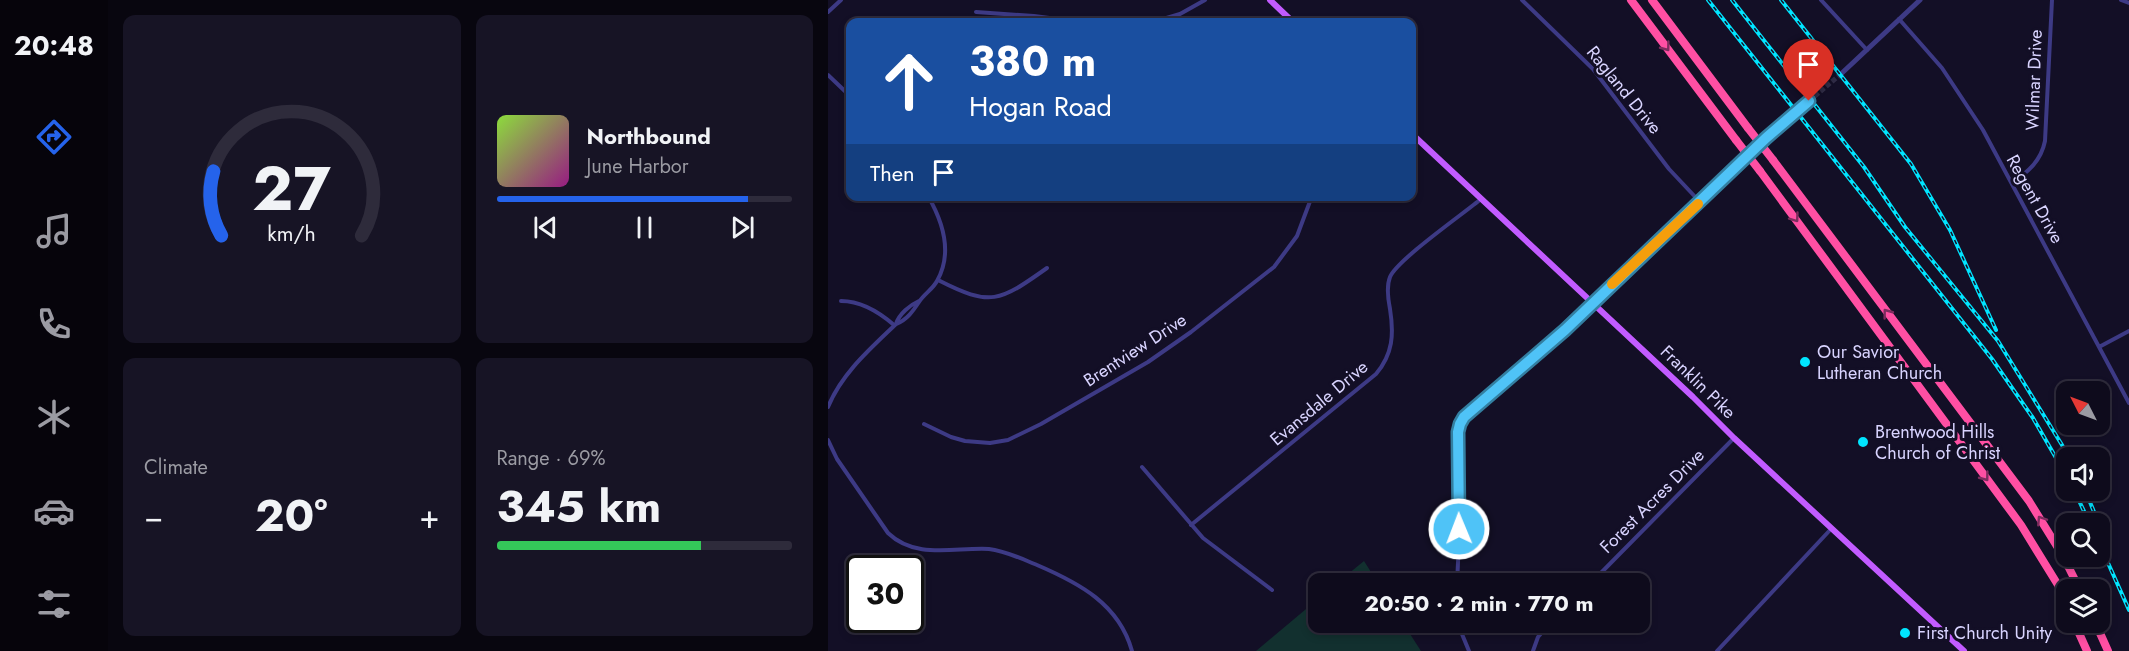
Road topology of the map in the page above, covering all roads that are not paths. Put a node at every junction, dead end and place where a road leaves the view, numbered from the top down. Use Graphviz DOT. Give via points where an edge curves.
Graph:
graph roads {
  1 [pos="841,0"];
  2 [pos="1205,0"];
  3 [pos="1270,0"];
  4 [pos="1521,0"];
  5 [pos="1631,0"];
  6 [pos="1652,0"];
  7 [pos="1821,0"];
  8 [pos="1920,0"];
  9 [pos="2052,0"];
  10 [pos="2121,0"];
  11 [pos="2129,3"];
  12 [pos="828,12"];
  13 [pos="976,12"];
  14 [pos="1049,18"];
  15 [pos="1166,18"];
  16 [pos="1289,18"];
  17 [pos="1899,19"];
  18 [pos="1867,50"];
  19 [pos="1842,73"];
  20 [pos="828,75"];
  21 [pos="846,92"];
  22 [pos="1809,101"];
  23 [pos="1416,138"];
  24 [pos="2012,183"];
  25 [pos="1481,199"];
  26 [pos="931,201"];
  27 [pos="1310,201"];
  28 [pos="1700,202"];
  29 [pos="1047,268"];
  30 [pos="938,280"];
  31 [pos="841,301"];
  32 [pos="1592,303"];
  33 [pos="895,324"];
  34 [pos="2129,331"];
  35 [pos="2099,347"];
  36 [pos="2129,403"];
  37 [pos="828,407"];
  38 [pos="924,424"];
  39 [pos="1734,438"];
  40 [pos="828,440"];
  41 [pos="1142,467"];
  42 [pos="1191,525"];
  43 [pos="1832,528"];
  44 [pos="1458,573"];
  45 [pos="1601,573"];
  46 [pos="2074,579"];
  47 [pos="2056,582"];
  48 [pos="1272,590"];
  49 [pos="1462,633"];
  50 [pos="1541,633"];
  51 [pos="2079,633"];
  52 [pos="2100,633"];
  53 [pos="1132,651"];
  54 [pos="1469,651"];
  55 [pos="1533,651"];
  56 [pos="1717,651"];
  57 [pos="1964,651"];
  58 [pos="2087,651"];
  59 [pos="2108,651"];
  1 -- 12 [label="street"];
  2 -- 15 [label="street"];
  3 -- 16 [label="main road"];
  4 -- 28 [label="street, Ragland Drive" via="1593,69 1669,169"];
  5 -- 47 [label="highway, one-way, bridge" via="2021,525"];
  46 -- 6 [label="highway, one-way, bridge" via="2029,501"];
  7 -- 18 [label="street"];
  8 -- 17 [label="street"];
  9 -- 24 [label="street, Wilmar Drive" via="2046,138 2037,162"];
  10 -- 11 [label="street"];
  13 -- 14 [label="street"];
  17 -- 18 [label="street"];
  17 -- 24 [label="street, Regent Drive" via="1951,80"];
  18 -- 19 [label="street"];
  20 -- 21 [label="street"];
  22 -- 28 [label="street"];
  23 -- 25 [label="main road, Franklin Pike"];
  24 -- 35 [label="street, Regent Drive"];
  25 -- 32 [label="main road, Franklin Pike"];
  25 -- 42 [label="street, Evansdale Drive" via="1405,259 1391,275 1388,291 1392,342 1376,374"];
  26 -- 30 [label="street" via="940,218 945,246 945,261"];
  27 -- 38 [label="street, Brentview Drive" via="1301,230 1279,262 1148,362 1011,439 970,442"];
  28 -- 32 [label="street"];
  29 -- 30 [label="street" via="1014,291 993,298 969,295"];
  30 -- 33 [label="street"];
  31 -- 33 [label="street" via="866,306"];
  32 -- 39 [label="main road, Franklin Pike"];
  32 -- 44 [label="street" via="1476,405 1460,424"];
  33 -- 37 [label="street" via="847,373"];
  34 -- 35 [label="street"];
  35 -- 36 [label="street, Regent Drive"];
  39 -- 43 [label="main road, Franklin Pike"];
  39 -- 45 [label="street, Forest Acres Drive"];
  40 -- 53 [label="street" via="837,459 895,539 931,551 997,550 1056,573 1107,606"];
  41 -- 42 [label="street"];
  42 -- 48 [label="street" via="1208,543"];
  43 -- 56 [label="street"];
  43 -- 57 [label="main road, Franklin Pike"];
  49 -- 54 [label="street"];
  50 -- 55 [label="street"];
  51 -- 58 [label="highway"];
  52 -- 59 [label="highway"];
}
